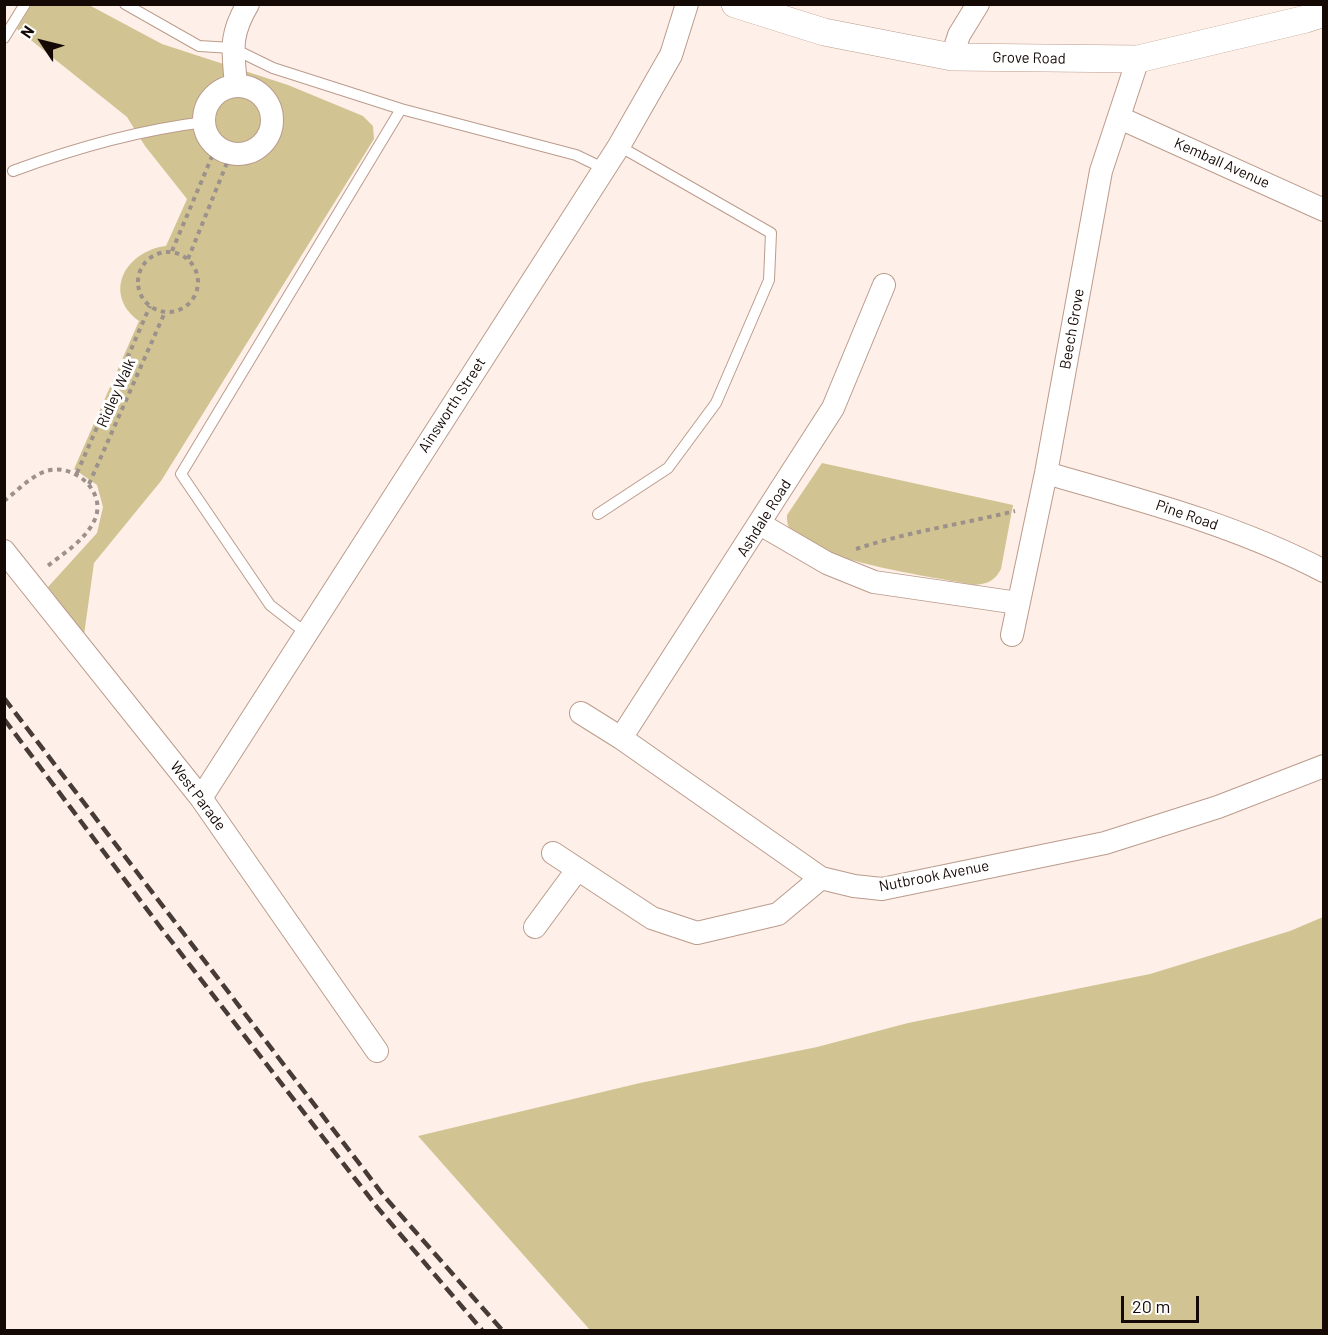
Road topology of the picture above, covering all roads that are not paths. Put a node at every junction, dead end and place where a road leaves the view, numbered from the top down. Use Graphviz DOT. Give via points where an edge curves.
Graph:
graph roads {
  1 [pos="25,4"];
  2 [pos="125,4"];
  3 [pos="248,4"];
  4 [pos="687,4"];
  5 [pos="735,4"];
  6 [pos="978,4"];
  7 [pos="1323,12"];
  8 [pos="4,38"];
  9 [pos="232,48"];
  10 [pos="952,57"];
  11 [pos="1138,59"];
  12 [pos="236,85"];
  13 [pos="400,109"];
  14 [pos="1120,118"];
  15 [pos="205,122"];
  16 [pos="619,146"];
  17 [pos="603,168"];
  18 [pos="13,171"];
  19 [pos="1323,210"];
  20 [pos="884,285"];
  21 [pos="1046,473"];
  22 [pos="598,514"];
  23 [pos="760,524"];
  24 [pos="4,551"];
  25 [pos="1323,571"];
  26 [pos="1018,603"];
  27 [pos="306,633"];
  28 [pos="1012,634"];
  29 [pos="581,714"];
  30 [pos="621,738"];
  31 [pos="1323,766"];
  32 [pos="201,798"];
  33 [pos="553,853"];
  34 [pos="576,870"];
  35 [pos="821,878"];
  36 [pos="535,927"];
  37 [pos="377,1051"];
  1 -- 8 [label="lane"];
  2 -- 9 [label="lane" via="200,46"];
  3 -- 9 [label="street" via="236,25"];
  4 -- 16 [label="street, Ainsworth Street" via="671,55"];
  5 -- 10 [label="street, Grove Road" via="824,32"];
  6 -- 10 [label="street" via="958,35"];
  7 -- 11 [label="street, Grove Road"];
  9 -- 12 [label="street"];
  9 -- 13 [label="lane" via="273,68"];
  10 -- 11 [label="street, Grove Road"];
  11 -- 14 [label="street, Beech Grove"];
  12 -- 15 [label="street" via="216,94 208,104"];
  12 -- 15 [label="street" via="259,92 267,100 272,115 267,138 255,150 223,150"];
  13 -- 17 [label="lane" via="576,155"];
  13 -- 27 [label="lane" via="181,474 270,605"];
  14 -- 19 [label="street, Kemball Avenue"];
  14 -- 21 [label="street, Beech Grove" via="1101,171"];
  15 -- 18 [label="lane" via="165,126 62,153"];
  16 -- 17 [label="street, Ainsworth Street"];
  16 -- 22 [label="lane" via="771,233 769,280 716,403 668,468"];
  17 -- 27 [label="street, Ainsworth Street"];
  20 -- 23 [label="street, Ashdale Road" via="833,408"];
  21 -- 25 [label="street, Pine Road" via="1183,512 1290,553"];
  21 -- 26 [label="street, Beech Grove"];
  23 -- 26 [label="street" via="827,563 874,582"];
  23 -- 30 [label="street, Ashdale Road"];
  24 -- 32 [label="street, West Parade"];
  26 -- 28 [label="street, Beech Grove"];
  27 -- 32 [label="street, Ainsworth Street"];
  29 -- 30 [label="street, Nutbrook Avenue"];
  30 -- 35 [label="street, Nutbrook Avenue"];
  31 -- 35 [label="street, Nutbrook Avenue" via="1218,807 1105,843 882,889"];
  32 -- 37 [label="street, West Parade"];
  33 -- 34 [label="street"];
  34 -- 35 [label="street" via="652,918 697,933 777,914"];
  34 -- 36 [label="street"];
}
